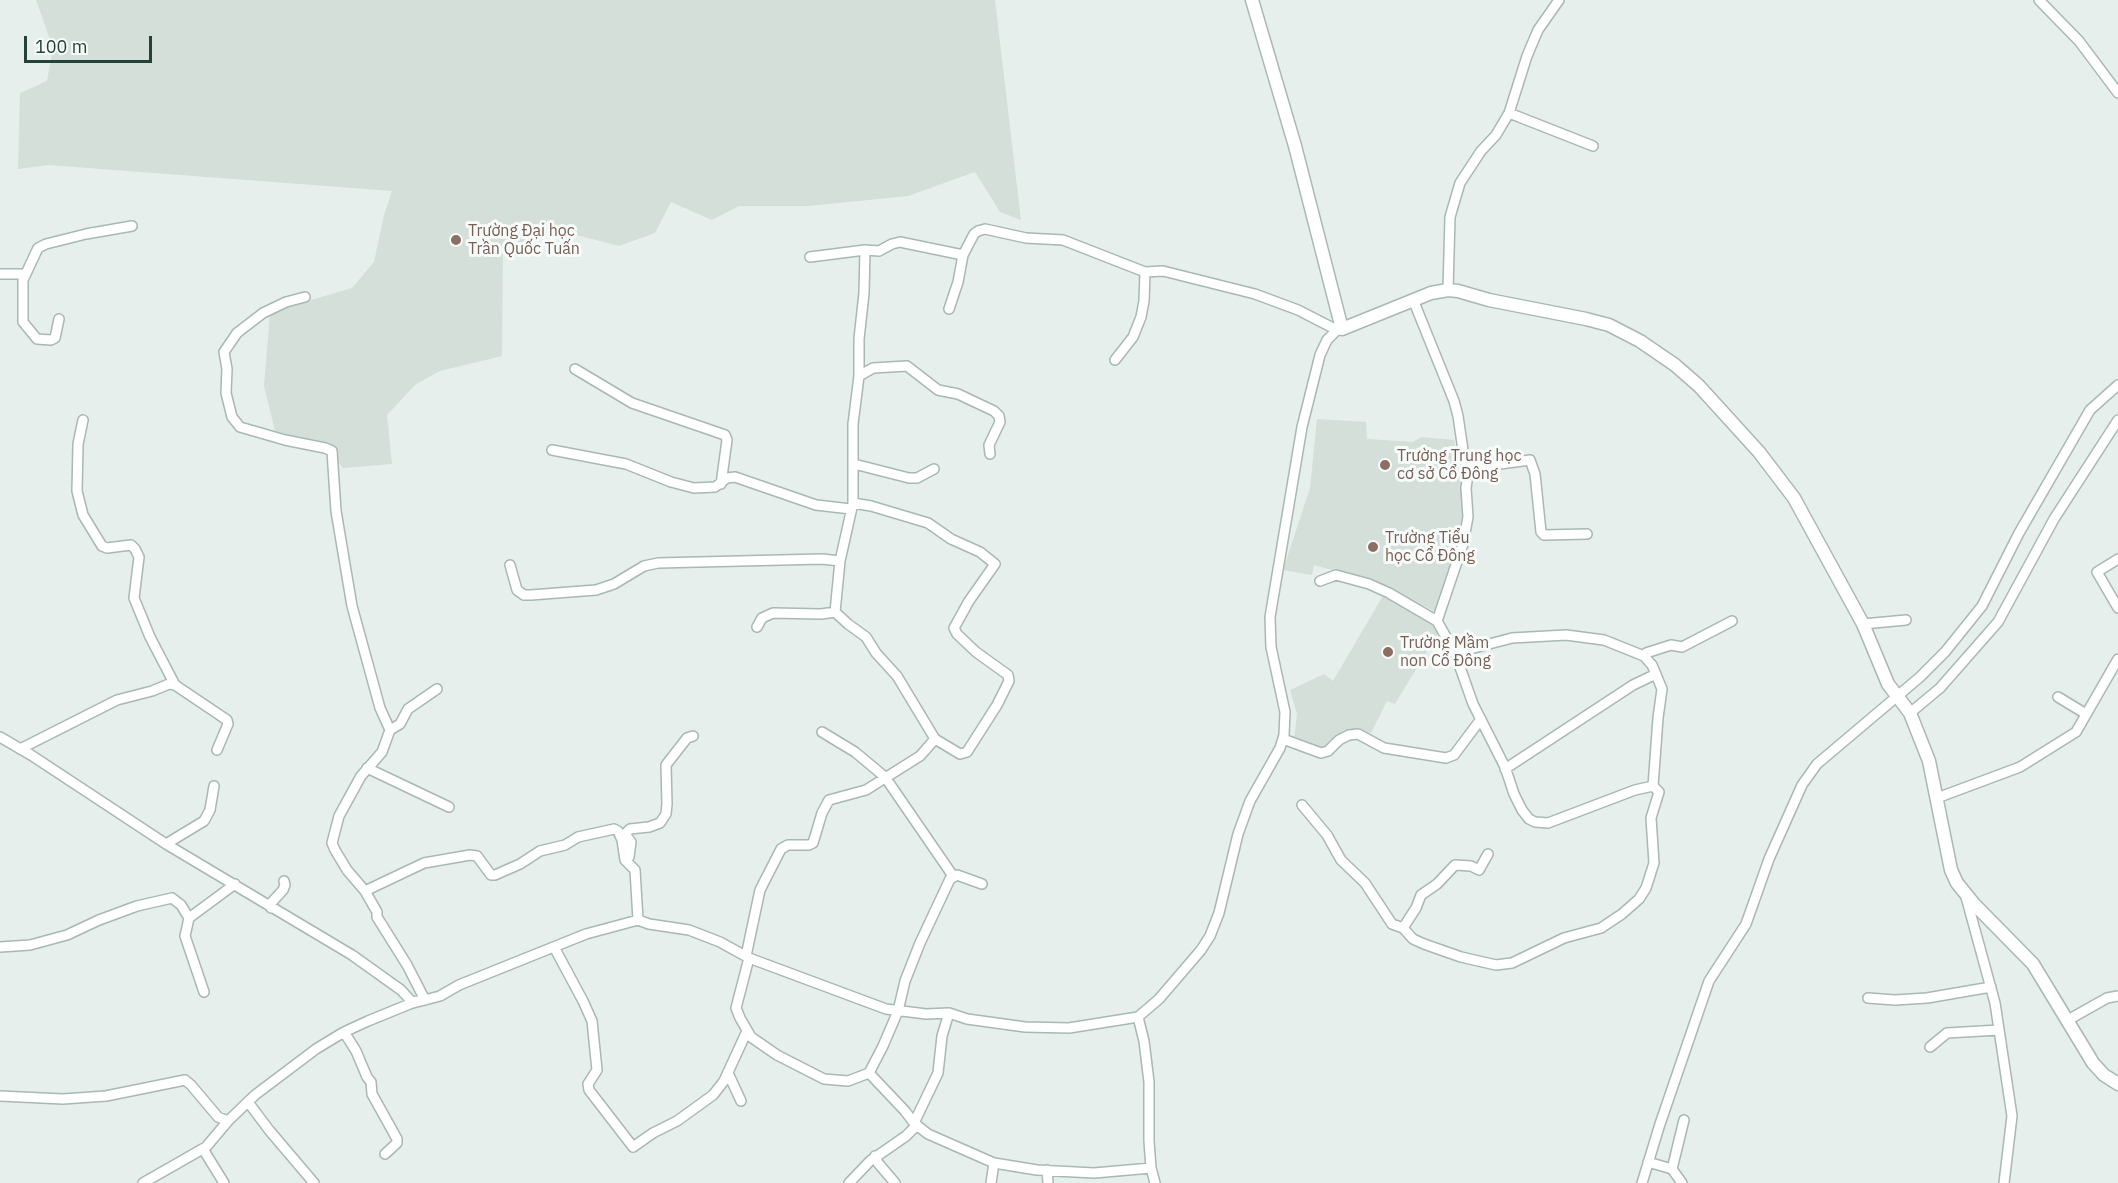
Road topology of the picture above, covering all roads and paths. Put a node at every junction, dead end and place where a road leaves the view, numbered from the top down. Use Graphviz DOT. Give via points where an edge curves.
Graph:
graph roads {
  1 [pos="1252,0"];
  2 [pos="1559,0"];
  3 [pos="2039,0"];
  4 [pos="2118,93"];
  5 [pos="1509,113"];
  6 [pos="1593,146"];
  7 [pos="132,226"];
  8 [pos="865,250"];
  9 [pos="963,255"];
  10 [pos="810,257"];
  11 [pos="1145,272"];
  12 [pos="0,274"];
  13 [pos="24,274"];
  14 [pos="1448,290"];
  15 [pos="305,297"];
  16 [pos="1414,302"];
  17 [pos="949,309"];
  18 [pos="59,319"];
  19 [pos="1340,329"];
  20 [pos="1115,360"];
  21 [pos="575,369"];
  22 [pos="859,376"];
  23 [pos="2118,385"];
  24 [pos="84,420"];
  25 [pos="2118,420"];
  26 [pos="552,450"];
  27 [pos="990,454"];
  28 [pos="854,464"];
  29 [pos="1469,468"];
  30 [pos="933,469"];
  31 [pos="721,484"];
  32 [pos="852,506"];
  33 [pos="1587,534"];
  34 [pos="2118,560"];
  35 [pos="840,561"];
  36 [pos="510,565"];
  37 [pos="1320,581"];
  38 [pos="2118,608"];
  39 [pos="835,612"];
  40 [pos="1437,621"];
  41 [pos="1732,621"];
  42 [pos="1906,621"];
  43 [pos="1863,624"];
  44 [pos="757,627"];
  45 [pos="1455,653"];
  46 [pos="1644,656"];
  47 [pos="2118,659"];
  48 [pos="1656,674"];
  49 [pos="175,685"];
  50 [pos="437,688"];
  51 [pos="2058,697"];
  52 [pos="1904,705"];
  53 [pos="2086,714"];
  54 [pos="1481,719"];
  55 [pos="390,730"];
  56 [pos="822,732"];
  57 [pos="693,736"];
  58 [pos="0,737"];
  59 [pos="935,739"];
  60 [pos="1283,739"];
  61 [pos="20,748"];
  62 [pos="217,750"];
  63 [pos="367,768"];
  64 [pos="1505,769"];
  65 [pos="885,777"];
  66 [pos="214,786"];
  67 [pos="1653,786"];
  68 [pos="1937,798"];
  69 [pos="1302,805"];
  70 [pos="449,807"];
  71 [pos="166,844"];
  72 [pos="1488,854"];
  73 [pos="630,863"];
  74 [pos="953,876"];
  75 [pos="284,881"];
  76 [pos="235,884"];
  77 [pos="982,884"];
  78 [pos="364,891"];
  79 [pos="1965,893"];
  80 [pos="271,908"];
  81 [pos="189,918"];
  82 [pos="638,920"];
  83 [pos="1403,928"];
  84 [pos="0,946"];
  85 [pos="554,947"];
  86 [pos="747,957"];
  87 [pos="1991,987"];
  88 [pos="204,992"];
  89 [pos="2118,996"];
  90 [pos="1868,998"];
  91 [pos="421,1001"];
  92 [pos="898,1011"];
  93 [pos="949,1013"];
  94 [pos="1138,1017"];
  95 [pos="2068,1020"];
  96 [pos="1999,1030"];
  97 [pos="747,1031"];
  98 [pos="344,1032"];
  99 [pos="1930,1047"];
  100 [pos="869,1072"];
  101 [pos="728,1073"];
  102 [pos="2118,1084"];
  103 [pos="0,1096"];
  104 [pos="741,1101"];
  105 [pos="248,1102"];
  106 [pos="1684,1120"];
  107 [pos="228,1121"];
  108 [pos="916,1124"];
  109 [pos="203,1149"];
  110 [pos="385,1154"];
  111 [pos="875,1156"];
  112 [pos="1648,1162"];
  113 [pos="994,1163"];
  114 [pos="1151,1168"];
  115 [pos="1672,1169"];
  116 [pos="1047,1170"];
  117 [pos="143,1183"];
  118 [pos="224,1183"];
  119 [pos="314,1183"];
  120 [pos="849,1183"];
  121 [pos="895,1183"];
  122 [pos="991,1183"];
  123 [pos="1048,1183"];
  124 [pos="1155,1183"];
  125 [pos="1642,1183"];
  126 [pos="1682,1183"];
  127 [pos="2004,1183"];
  1 -- 19 [label="street" via="1296,146"];
  2 -- 5 [label="street" via="1538,30"];
  3 -- 4 [label="street" via="2079,41"];
  5 -- 6 [label="street"];
  5 -- 14 [label="street" via="1466,172 1456,194 1450,217"];
  7 -- 13 [label="street" via="43,245"];
  8 -- 9 [label="street" via="879,251 900,242"];
  8 -- 10 [label="street"];
  8 -- 22 [label="street"];
  9 -- 11 [label="street" via="974,234 985,229 1026,238 1063,240"];
  9 -- 17 [label="street"];
  11 -- 19 [label="street" via="1163,271 1255,294"];
  11 -- 20 [label="street" via="1141,317 1133,337"];
  12 -- 13 [label="street"];
  13 -- 18 [label="street" via="24,325 38,339 51,340 55,338"];
  14 -- 16 [label="street"];
  14 -- 43 [label="street" via="1586,319 1625,332 1675,365 1755,448 1794,498"];
  15 -- 55 [label="street" via="262,313 237,333 224,352 228,369 226,393 232,417 240,427 332,451 336,511 352,606 377,699"];
  16 -- 19 [label="street"];
  16 -- 29 [label="street" via="1454,401"];
  19 -- 60 [label="street" via="1327,340 1320,355 1302,427 1270,617 1271,647 1285,711"];
  21 -- 31 [label="street" via="632,403 725,435"];
  22 -- 27 [label="street" via="873,368 907,366 938,390 958,394 994,411 1000,422 989,445"];
  22 -- 28 [label="street" via="853,424"];
  23 -- 52 [label="street" via="2090,410 2019,532 1982,606"];
  24 -- 49 [label="street" via="78,444 77,491 83,515 102,546 135,549 139,557 134,598"];
  25 -- 52 [label="street" via="2054,519 1998,622 1940,688"];
  26 -- 31 [label="street" via="626,464 694,488"];
  28 -- 30 [label="street" via="909,478"];
  28 -- 32 [label="street"];
  29 -- 33 [label="street" via="1530,460 1544,535"];
  29 -- 40 [label="street" via="1463,544"];
  31 -- 32 [label="street" via="735,477 816,506"];
  32 -- 35 [label="street"];
  32 -- 59 [label="street" via="870,506 928,523 995,564 954,628 976,652 1008,675 1009,681 967,752 960,754"];
  34 -- 38 [label="street" via="2097,572"];
  35 -- 36 [label="street" via="658,563 596,590 531,595 517,590"];
  35 -- 39 [label="street"];
  37 -- 40 [label="street" via="1336,575 1369,584"];
  39 -- 44 [label="street" via="773,613 762,618"];
  39 -- 59 [label="street" via="866,637 897,676"];
  40 -- 45 [label="street"];
  41 -- 46 [label="street" via="1683,646 1671,645"];
  42 -- 43 [label="street"];
  43 -- 52 [label="street" via="1888,684"];
  45 -- 46 [label="street" via="1512,638 1557,635 1604,640"];
  45 -- 54 [label="street"];
  46 -- 48 [label="street"];
  47 -- 53 [label="street"];
  48 -- 64 [label="street"];
  48 -- 67 [label="street" via="1662,689"];
  49 -- 61 [label="street" via="117,700"];
  49 -- 62 [label="street" via="227,720"];
  50 -- 55 [label="street" via="408,709 400,724"];
  51 -- 53 [label="street"];
  52 -- 68 [label="street" via="1926,750"];
  52 -- 112 [label="street" via="1828,754 1802,785 1746,924 1709,981"];
  53 -- 68 [label="street" via="2076,732 2020,767"];
  54 -- 60 [label="street" via="1454,755 1446,758 1384,748 1358,734 1339,740 1321,753"];
  54 -- 64 [label="street"];
  55 -- 63 [label="street" via="382,752"];
  56 -- 65 [label="street"];
  57 -- 73 [label="street" via="687,738 666,765 666,814 660,823 626,834 631,842"];
  58 -- 61 [label="street"];
  59 -- 65 [label="street" via="920,756"];
  60 -- 94 [label="street" via="1250,801 1210,936 1159,999"];
  61 -- 71 [label="street"];
  63 -- 70 [label="street"];
  63 -- 78 [label="street" via="339,816 332,840"];
  64 -- 67 [label="street" via="1522,810 1542,823"];
  65 -- 74 [label="street"];
  65 -- 86 [label="street" via="864,791 829,800 813,843 781,849 760,890"];
  66 -- 71 [label="street" via="204,820"];
  67 -- 83 [label="street" via="1659,794 1652,818 1654,863 1646,888 1639,899 1606,926 1564,938 1512,963 1496,964 1425,944 1413,939"];
  68 -- 79 [label="street" via="1951,870"];
  69 -- 83 [label="street" via="1327,835 1341,860 1365,883 1392,924"];
  71 -- 76 [label="street"];
  72 -- 83 [label="street" via="1479,870 1455,865 1421,895"];
  73 -- 78 [label="street" via="625,860 622,840 614,829 540,851 495,875 477,856 470,855 424,863"];
  73 -- 82 [label="street"];
  74 -- 77 [label="street"];
  74 -- 92 [label="street" via="920,943"];
  75 -- 80 [label="street" via="283,890"];
  76 -- 80 [label="street"];
  76 -- 81 [label="street"];
  78 -- 91 [label="street" via="407,965"];
  79 -- 87 [label="street"];
  79 -- 95 [label="street" via="2033,964"];
  80 -- 91 [label="street" via="352,955 413,1003"];
  81 -- 84 [label="street" via="176,900 167,898 99,920 67,936 30,945"];
  81 -- 88 [label="street" via="185,936"];
  82 -- 85 [label="street"];
  82 -- 86 [label="street" via="689,930"];
  85 -- 91 [label="street"];
  85 -- 101 [label="street" via="591,1021 597,1070 588,1088 631,1146 699,1106 720,1087"];
  86 -- 92 [label="street"];
  86 -- 97 [label="street" via="736,1008"];
  87 -- 90 [label="street" via="1928,998"];
  87 -- 96 [label="street"];
  89 -- 95 [label="street"];
  91 -- 98 [label="street"];
  92 -- 93 [label="street"];
  92 -- 100 [label="street"];
  93 -- 94 [label="street" via="1025,1027 1069,1028"];
  93 -- 108 [label="street" via="939,1066"];
  94 -- 114 [label="street" via="1149,1082"];
  95 -- 102 [label="street" via="2093,1063"];
  96 -- 99 [label="street" via="1947,1033"];
  96 -- 127 [label="street" via="2012,1116"];
  97 -- 100 [label="street" via="777,1055 824,1079 848,1082"];
  97 -- 101 [label="street"];
  98 -- 105 [label="street"];
  98 -- 110 [label="street" via="398,1139"];
  100 -- 108 [label="street"];
  101 -- 104 [label="street"];
  103 -- 107 [label="street" via="106,1096 181,1080 191,1085 218,1117"];
  105 -- 107 [label="street"];
  105 -- 119 [label="street"];
  106 -- 115 [label="street"];
  107 -- 109 [label="street"];
  108 -- 111 [label="street" via="906,1136"];
  108 -- 113 [label="street" via="927,1134"];
  109 -- 117 [label="street"];
  109 -- 118 [label="street"];
  111 -- 120 [label="street"];
  111 -- 121 [label="street"];
  112 -- 115 [label="street"];
  112 -- 125 [label="street"];
  113 -- 116 [label="street"];
  113 -- 122 [label="street"];
  114 -- 116 [label="street" via="1094,1173"];
  114 -- 124 [label="street"];
  115 -- 126 [label="street"];
  116 -- 123 [label="street"];
}
